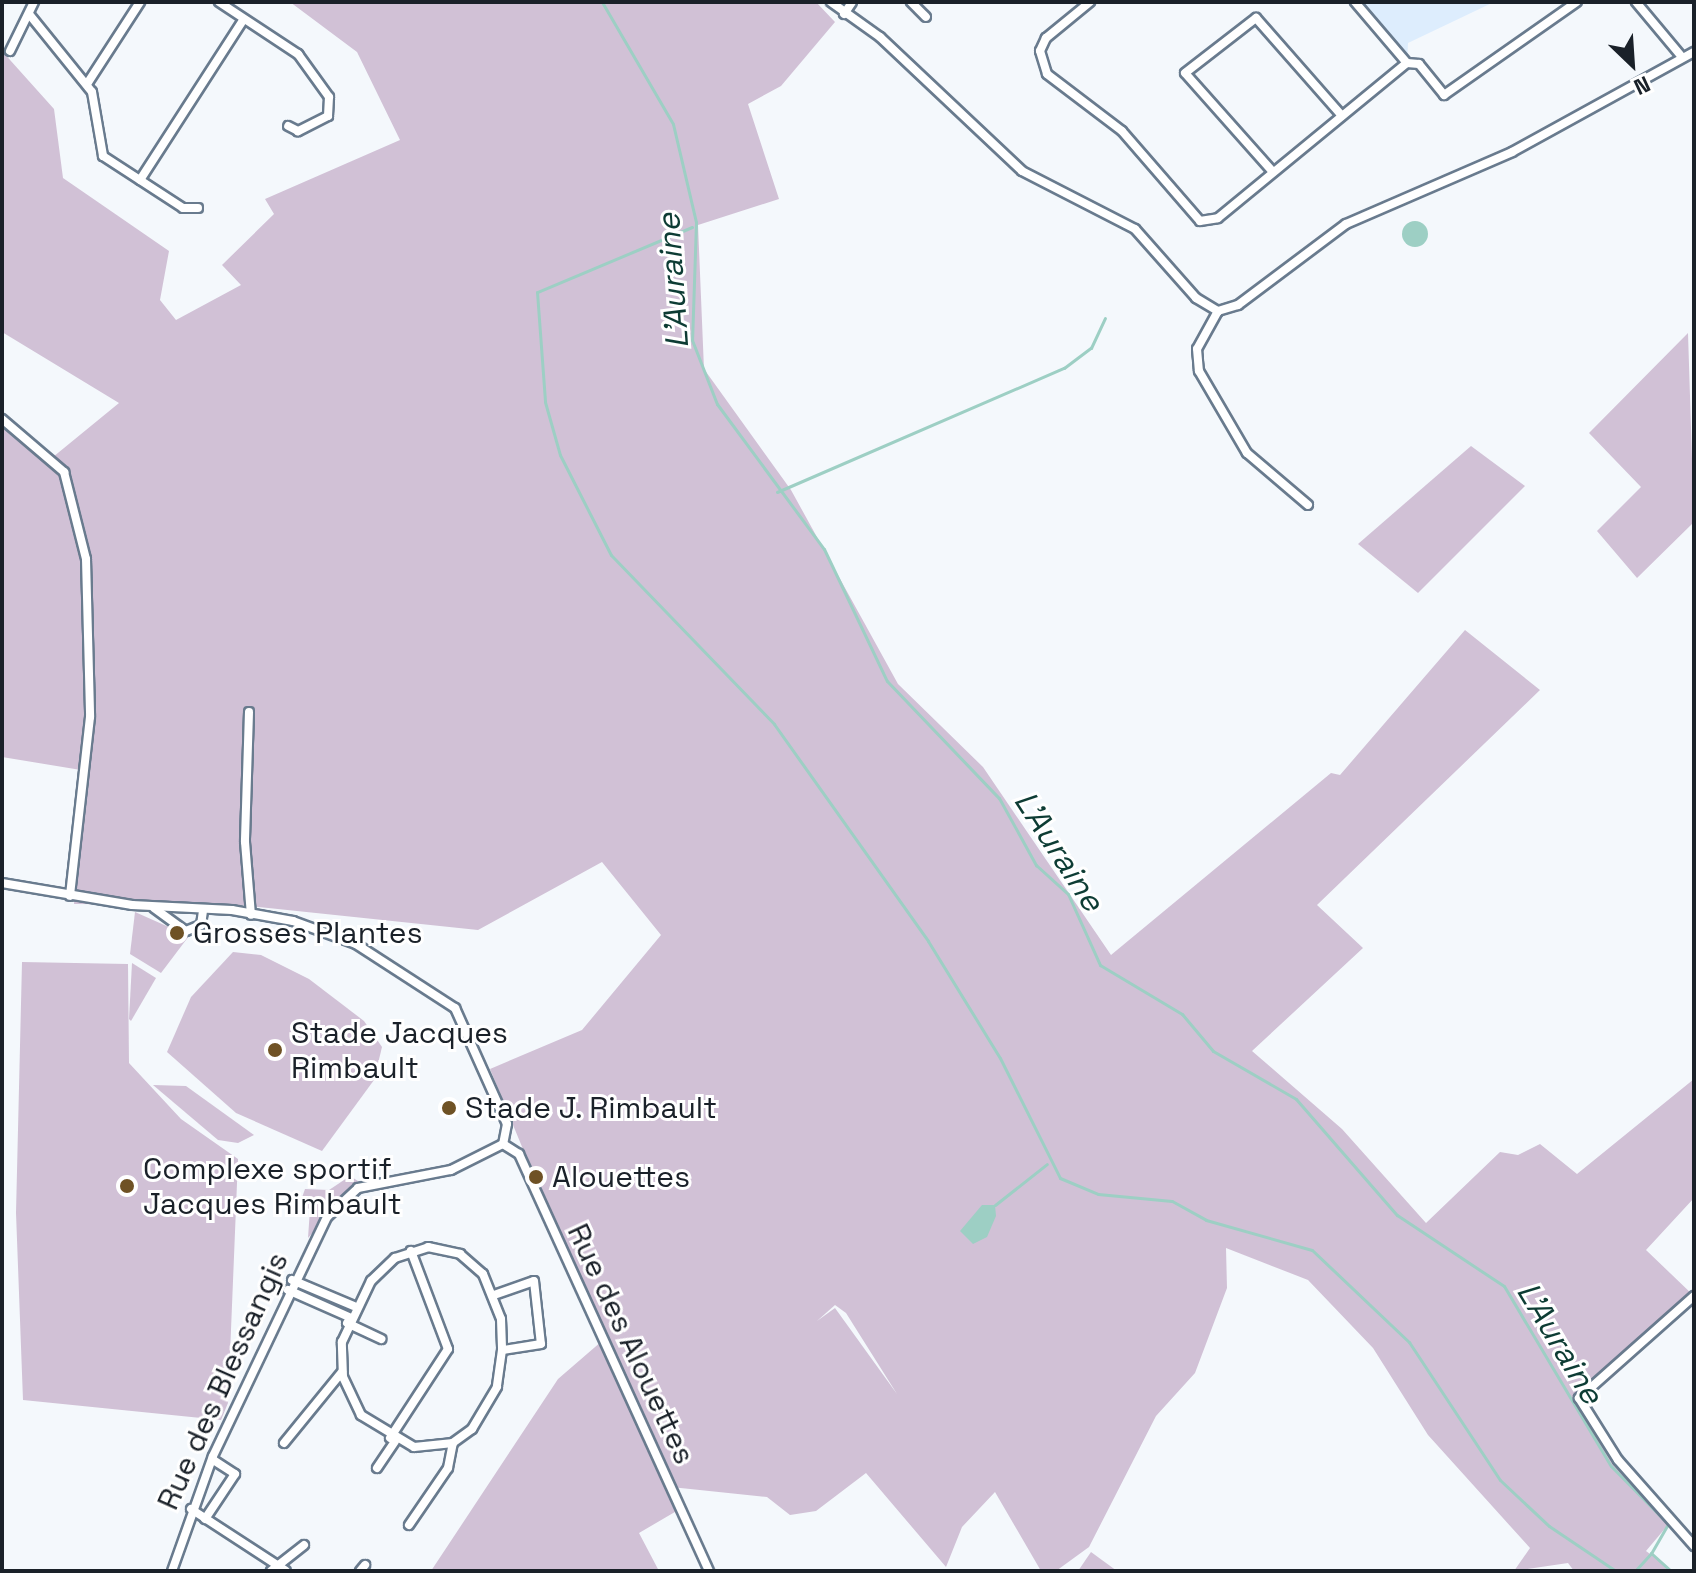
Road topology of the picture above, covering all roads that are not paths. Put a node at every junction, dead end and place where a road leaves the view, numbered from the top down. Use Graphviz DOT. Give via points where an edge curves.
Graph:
graph roads {
  1 [pos="34,2"];
  2 [pos="140,2"];
  3 [pos="219,2"];
  4 [pos="831,2"];
  5 [pos="852,2"];
  6 [pos="911,2"];
  7 [pos="1090,2"];
  8 [pos="1355,2"];
  9 [pos="1577,2"];
  10 [pos="1636,2"];
  11 [pos="29,14"];
  12 [pos="844,14"];
  13 [pos="926,17"];
  14 [pos="243,20"];
  15 [pos="10,51"];
  16 [pos="1694,52"];
  17 [pos="1682,57"];
  18 [pos="1407,63"];
  19 [pos="87,84"];
  20 [pos="1342,116"];
  21 [pos="288,126"];
  22 [pos="1273,172"];
  23 [pos="140,180"];
  24 [pos="198,208"];
  25 [pos="1218,311"];
  26 [pos="2,419"];
  27 [pos="1308,505"];
  28 [pos="249,712"];
  29 [pos="2,883"];
  30 [pos="70,896"];
  31 [pos="154,907"];
  32 [pos="203,911"];
  33 [pos="251,915"];
  34 [pos="503,1144"];
  35 [pos="411,1251"];
  36 [pos="292,1280"];
  37 [pos="288,1290"];
  38 [pos="494,1295"];
  39 [pos="1694,1296"];
  40 [pos="354,1306"];
  41 [pos="348,1320"];
  42 [pos="381,1339"];
  43 [pos="502,1350"];
  44 [pos="342,1372"];
  45 [pos="393,1439"];
  46 [pos="284,1443"];
  47 [pos="453,1443"];
  48 [pos="212,1459"];
  49 [pos="377,1468"];
  50 [pos="191,1509"];
  51 [pos="205,1519"];
  52 [pos="409,1525"];
  53 [pos="304,1545"];
  54 [pos="1694,1546"];
  55 [pos="278,1569"];
  56 [pos="172,1571"];
  57 [pos="709,1571"];
  1 -- 11 [label="street"];
  2 -- 19 [label="street"];
  3 -- 14 [label="street"];
  4 -- 12 [label="street"];
  5 -- 12 [label="street"];
  6 -- 13 [label="street"];
  7 -- 22 [label="street" via="1046,38 1040,51 1047,74 1122,131 1191,216 1218,218"];
  8 -- 18 [label="street"];
  9 -- 18 [label="street" via="1444,95 1419,64"];
  10 -- 17 [label="street"];
  11 -- 15 [label="street"];
  11 -- 19 [label="street"];
  12 -- 25 [label="street" via="880,37 1022,171 1135,229 1196,298"];
  14 -- 21 [label="street" via="298,54 329,97 328,116 298,131"];
  14 -- 23 [label="street"];
  16 -- 17 [label="street"];
  17 -- 25 [label="street" via="1512,152 1346,224 1238,305"];
  18 -- 20 [label="street"];
  19 -- 23 [label="street" via="98,107 100,151"];
  20 -- 22 [label="street"];
  20 -- 22 [label="street" via="1256,18 1185,73"];
  23 -- 24 [label="street" via="183,208"];
  25 -- 27 [label="street" via="1197,349 1199,371 1247,453"];
  26 -- 30 [label="street" via="64,472 86,559 90,717"];
  28 -- 33 [label="street" via="245,842"];
  29 -- 30 [label="street"];
  30 -- 31 [label="street"];
  31 -- 32 [label="street"];
  31 -- 32 [label="street" via="186,931 201,925"];
  32 -- 33 [label="street"];
  33 -- 34 [label="street" via="331,931 448,1001 465,1024 507,1124"];
  34 -- 36 [label="street, Rue des Blessangis" via="451,1170 350,1193"];
  34 -- 57 [label="street, Rue des Alouettes" via="519,1154"];
  35 -- 38 [label="street" via="460,1254"];
  35 -- 40 [label="street" via="386,1266"];
  35 -- 45 [label="street" via="448,1349"];
  36 -- 37 [label="street, Rue des Blessangis"];
  36 -- 40 [label="street"];
  37 -- 41 [label="street"];
  37 -- 48 [label="street, Rue des Blessangis"];
  38 -- 43 [label="street"];
  38 -- 43 [label="street" via="534,1281 541,1344"];
  39 -- 54 [label="street" via="1579,1398 1618,1460"];
  40 -- 41 [label="street"];
  41 -- 42 [label="street"];
  41 -- 44 [label="street"];
  43 -- 47 [label="street" via="489,1404"];
  44 -- 45 [label="street" via="361,1415"];
  44 -- 46 [label="street"];
  45 -- 47 [label="street" via="425,1447"];
  45 -- 49 [label="street"];
  47 -- 52 [label="street" via="448,1468"];
  48 -- 50 [label="street, Rue des Blessangis"];
  48 -- 51 [label="street" via="235,1474"];
  50 -- 51 [label="street"];
  50 -- 56 [label="street, Rue des Blessangis"];
  51 -- 55 [label="street"];
  53 -- 55 [label="street"];
}
